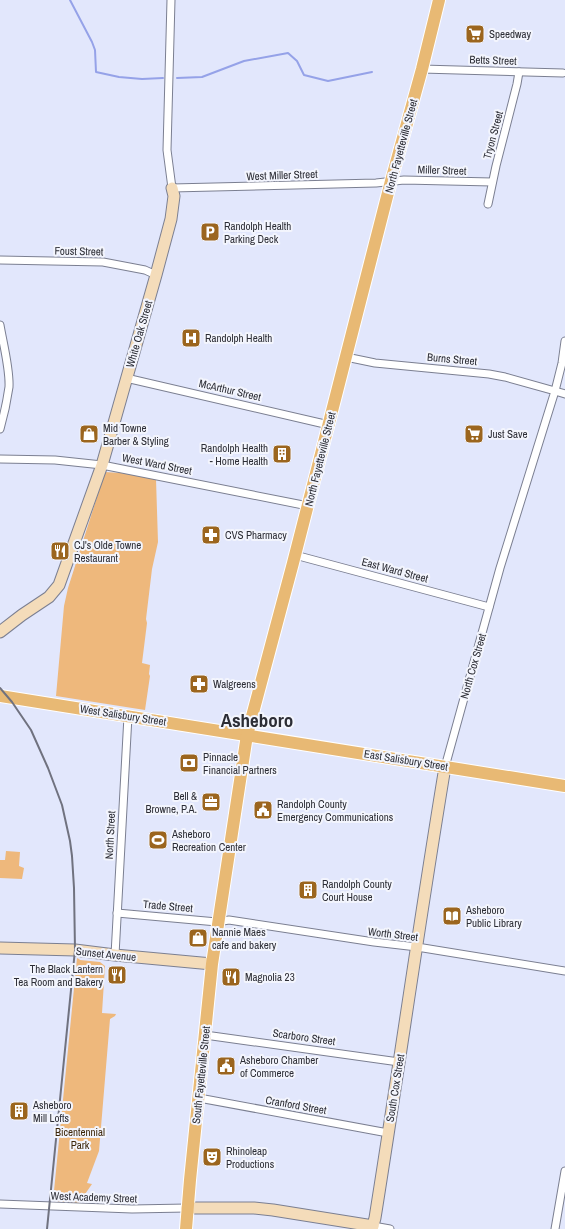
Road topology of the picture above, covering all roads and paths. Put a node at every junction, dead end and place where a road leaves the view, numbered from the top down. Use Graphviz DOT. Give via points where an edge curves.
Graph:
graph roads {
  1 [pos="171,0"];
  2 [pos="439,0"];
  3 [pos="422,69"];
  4 [pos="519,72"];
  5 [pos="562,73"];
  6 [pos="391,181"];
  7 [pos="492,182"];
  8 [pos="172,188"];
  9 [pos="488,204"];
  10 [pos="0,260"];
  11 [pos="156,275"];
  12 [pos="0,325"];
  13 [pos="565,341"];
  14 [pos="346,357"];
  15 [pos="126,378"];
  16 [pos="555,391"];
  17 [pos="565,394"];
  18 [pos="329,425"];
  19 [pos="0,429"];
  20 [pos="0,459"];
  21 [pos="102,465"];
  22 [pos="308,506"];
  23 [pos="295,555"];
  24 [pos="489,607"];
  25 [pos="0,632"];
  26 [pos="0,696"];
  27 [pos="128,716"];
  28 [pos="247,735"];
  29 [pos="445,767"];
  30 [pos="565,786"];
  31 [pos="117,913"];
  32 [pos="217,922"];
  33 [pos="0,948"];
  34 [pos="417,948"];
  35 [pos="114,955"];
  36 [pos="212,964"];
  37 [pos="565,971"];
  38 [pos="205,1035"];
  39 [pos="399,1062"];
  40 [pos="199,1098"];
  41 [pos="388,1133"];
  42 [pos="565,1171"];
  43 [pos="0,1204"];
  44 [pos="187,1208"];
  45 [pos="561,1215"];
  46 [pos="372,1228"];
  47 [pos="186,1229"];
  48 [pos="390,1229"];
  49 [pos="555,1229"];
  1 -- 8 [label="street, White Oak Street" via="167,150"];
  2 -- 3 [label="main road, North Fayetteville Street"];
  3 -- 4 [label="street, Betts Street"];
  3 -- 6 [label="main road, North Fayetteville Street"];
  4 -- 5 [label="street, Betts Street"];
  4 -- 7 [label="street, Tryon Street"];
  6 -- 7 [label="street, Miller Street"];
  6 -- 8 [label="street, West Miller Street"];
  6 -- 14 [label="main road, North Fayetteville Street"];
  7 -- 9 [label="street, Tryon Street"];
  8 -- 11 [label="main road, White Oak Street" via="174,196 171,219"];
  10 -- 11 [label="street, Foust Street" via="103,262 145,270"];
  11 -- 15 [label="main road, White Oak Street"];
  12 -- 19 [label="street" via="9,386"];
  13 -- 16 [label="street, North Cox Street"];
  14 -- 16 [label="street, Burns Street" via="375,363 488,374"];
  14 -- 18 [label="main road, North Fayetteville Street"];
  15 -- 18 [label="street, McArthur Street"];
  15 -- 21 [label="main road, White Oak Street"];
  16 -- 17 [label="street, Burns Street"];
  16 -- 24 [label="street, North Cox Street"];
  18 -- 22 [label="main road, North Fayetteville Street"];
  20 -- 21 [label="street, West Ward Street" via="55,460"];
  21 -- 22 [label="street, West Ward Street"];
  21 -- 25 [label="main road, White Oak Street" via="60,585 48,597"];
  22 -- 23 [label="main road, North Fayetteville Street"];
  23 -- 24 [label="street, East Ward Street"];
  23 -- 28 [label="main road, North Fayetteville Street"];
  24 -- 29 [label="street, North Cox Street"];
  26 -- 27 [label="main road, West Salisbury Street"];
  27 -- 28 [label="main road, West Salisbury Street"];
  27 -- 31 [label="street, North Street"];
  28 -- 29 [label="main road, East Salisbury Street"];
  28 -- 32 [label="main road, North Fayetteville Street"];
  29 -- 30 [label="main road, East Salisbury Street"];
  29 -- 34 [label="main road, North Cox Street"];
  31 -- 32 [label="street, Trade Street"];
  31 -- 35 [label="street, North Street"];
  32 -- 34 [label="street, Worth Street" via="229,920"];
  32 -- 36 [label="main road, South Fayetteville Street"];
  33 -- 35 [label="main road, Sunset Avenue" via="75,950"];
  34 -- 37 [label="street, Worth Street"];
  34 -- 39 [label="main road, South Cox Street"];
  35 -- 36 [label="main road, Sunset Avenue"];
  36 -- 38 [label="main road, South Fayetteville Street"];
  38 -- 39 [label="street, Scarboro Street"];
  38 -- 40 [label="main road, South Fayetteville Street"];
  39 -- 41 [label="main road, South Cox Street"];
  40 -- 41 [label="street, Cranford Street"];
  40 -- 44 [label="main road, South Fayetteville Street"];
  41 -- 46 [label="main road, South Cox Street"];
  42 -- 45 [label="street"];
  43 -- 44 [label="street, West Academy Street" via="132,1209"];
  44 -- 46 [label="main road" via="273,1210"];
  44 -- 47 [label="main road, South Fayetteville Street"];
  45 -- 49 [label="street"];
  46 -- 48 [label="street"];
}
